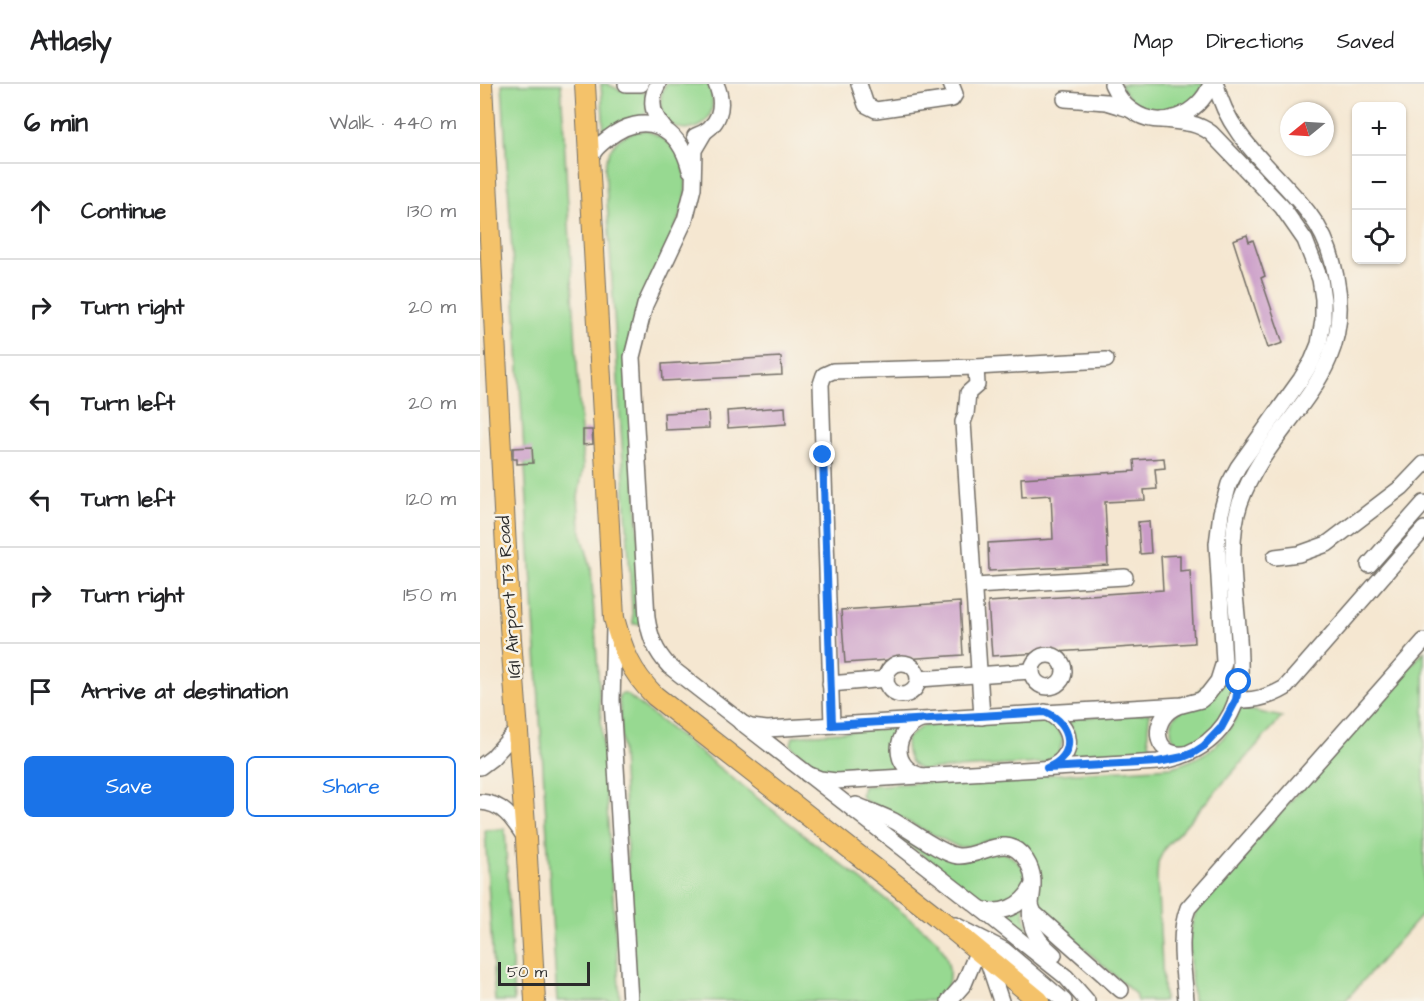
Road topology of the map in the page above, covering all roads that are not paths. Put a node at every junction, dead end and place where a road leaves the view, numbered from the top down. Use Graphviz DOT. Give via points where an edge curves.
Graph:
graph roads {
  1 [pos="482,84"];
  2 [pos="585,84"];
  3 [pos="626,84"];
  4 [pos="641,84"];
  5 [pos="658,84"];
  6 [pos="716,84"];
  7 [pos="859,84"];
  8 [pos="951,84"];
  9 [pos="1112,84"];
  10 [pos="1211,84"];
  11 [pos="1216,84"];
  12 [pos="1065,99"];
  13 [pos="1131,110"];
  14 [pos="1163,120"];
  15 [pos="666,130"];
  16 [pos="704,133"];
  17 [pos="589,165"];
  18 [pos="484,183"];
  19 [pos="693,188"];
  20 [pos="1106,360"];
  21 [pos="976,367"];
  22 [pos="1424,464"];
  23 [pos="1424,503"];
  24 [pos="1424,529"];
  25 [pos="1275,557"];
  26 [pos="1369,566"];
  27 [pos="1125,577"];
  28 [pos="975,586"];
  29 [pos="614,618"];
  30 [pos="1424,640"];
  31 [pos="1031,671"];
  32 [pos="980,674"];
  33 [pos="886,679"];
  34 [pos="919,679"];
  35 [pos="830,684"];
  36 [pos="1236,700"];
  37 [pos="1182,705"];
  38 [pos="1045,712"];
  39 [pos="982,717"];
  40 [pos="921,720"];
  41 [pos="741,723"];
  42 [pos="832,725"];
  43 [pos="519,728"];
  44 [pos="1193,753"];
  45 [pos="480,767"];
  46 [pos="1047,768"];
  47 [pos="807,774"];
  48 [pos="922,776"];
  49 [pos="836,797"];
  50 [pos="480,802"];
  51 [pos="526,839"];
  52 [pos="1032,885"];
  53 [pos="1030,903"];
  54 [pos="981,909"];
  55 [pos="936,916"];
  56 [pos="1055,933"];
  57 [pos="1040,950"];
  58 [pos="987,957"];
  59 [pos="1121,990"];
  60 [pos="535,1001"];
  61 [pos="630,1001"];
  62 [pos="949,1001"];
  63 [pos="1001,1001"];
  64 [pos="1023,1001"];
  65 [pos="1039,1001"];
  66 [pos="1064,1001"];
  67 [pos="1087,1001"];
  68 [pos="1098,1001"];
  69 [pos="1186,1001"];
  1 -- 18 [label="main road, IGI Airport T3 Road"];
  2 -- 17 [label="main road"];
  3 -- 4 [label="street"];
  5 -- 15 [label="street" via="653,110"];
  6 -- 16 [label="street" via="722,106 719,117"];
  7 -- 8 [label="street" via="866,105 876,110 952,99 955,94"];
  9 -- 13 [label="street"];
  10 -- 14 [label="street" via="1196,108 1181,117"];
  11 -- 36 [label="street" via="1238,133 1310,215 1323,237 1334,266 1339,298 1335,342 1325,369 1257,466 1239,505 1234,549 1240,663"];
  12 -- 13 [label="street" via="1106,102"];
  13 -- 14 [label="street" via="1146,118"];
  14 -- 37 [label="street" via="1189,122 1211,133 1282,207 1313,258 1323,299 1319,344 1312,361 1229,484 1217,544 1224,662 1218,681 1208,694"];
  15 -- 16 [label="street" via="684,137"];
  15 -- 17 [label="street" via="647,123 619,130 595,148"];
  15 -- 19 [label="street" via="684,152"];
  16 -- 19 [label="street" via="694,150"];
  17 -- 29 [label="main road"];
  18 -- 43 [label="main road, IGI Airport T3 Road"];
  19 -- 41 [label="street" via="686,220 645,305 632,357 647,618 659,656"];
  20 -- 21 [label="street"];
  21 -- 28 [label="street" via="977,385 968,393 963,422"];
  21 -- 35 [label="street" via="833,371 822,379"];
  22 -- 25 [label="street" via="1402,487 1327,544"];
  23 -- 26 [label="street"];
  24 -- 36 [label="street" via="1285,688 1265,697"];
  27 -- 28 [label="street"];
  28 -- 32 [label="street"];
  29 -- 55 [label="main road" via="629,665 655,696"];
  29 -- 61 [label="street" via="612,700"];
  30 -- 69 [label="street" via="1188,908 1183,940"];
  31 -- 32 [label="street"];
  32 -- 34 [label="street"];
  32 -- 39 [label="street"];
  33 -- 34 [label="street" via="891,667 901,663 915,669"];
  33 -- 34 [label="street" via="892,692 902,696 912,693"];
  33 -- 35 [label="street"];
  35 -- 42 [label="street"];
  36 -- 44 [label="street" via="1221,728"];
  37 -- 38 [label="street"];
  37 -- 44 [label="street" via="1163,715 1158,732 1165,749 1173,754"];
  38 -- 39 [label="street"];
  38 -- 46 [label="street" via="1064,726 1068,742 1060,761"];
  39 -- 40 [label="street"];
  40 -- 42 [label="street"];
  40 -- 48 [label="street" via="906,728 899,744 903,764"];
  41 -- 42 [label="street" via="767,729"];
  41 -- 47 [label="street"];
  43 -- 45 [label="street"];
  43 -- 51 [label="main road, IGI Airport T3 Road"];
  44 -- 46 [label="street" via="1158,762"];
  46 -- 48 [label="street"];
  47 -- 48 [label="street" via="836,781"];
  47 -- 49 [label="street"];
  49 -- 52 [label="street" via="893,821 956,855 1003,846 1018,851 1029,864"];
  49 -- 54 [label="street"];
  50 -- 51 [label="street" via="503,809"];
  51 -- 60 [label="main road, IGI Airport T3 Road"];
  52 -- 53 [label="street"];
  52 -- 54 [label="street" via="1024,899 1012,907 996,912"];
  53 -- 56 [label="street" via="1034,913"];
  53 -- 57 [label="street" via="1031,927"];
  54 -- 57 [label="street"];
  55 -- 58 [label="main road"];
  55 -- 66 [label="street" via="1005,950"];
  56 -- 57 [label="street"];
  56 -- 59 [label="street"];
  57 -- 67 [label="street"];
  57 -- 68 [label="street" via="1071,970"];
  58 -- 62 [label="street"];
  58 -- 63 [label="street"];
  58 -- 64 [label="main road"];
  58 -- 65 [label="main road"];
}
